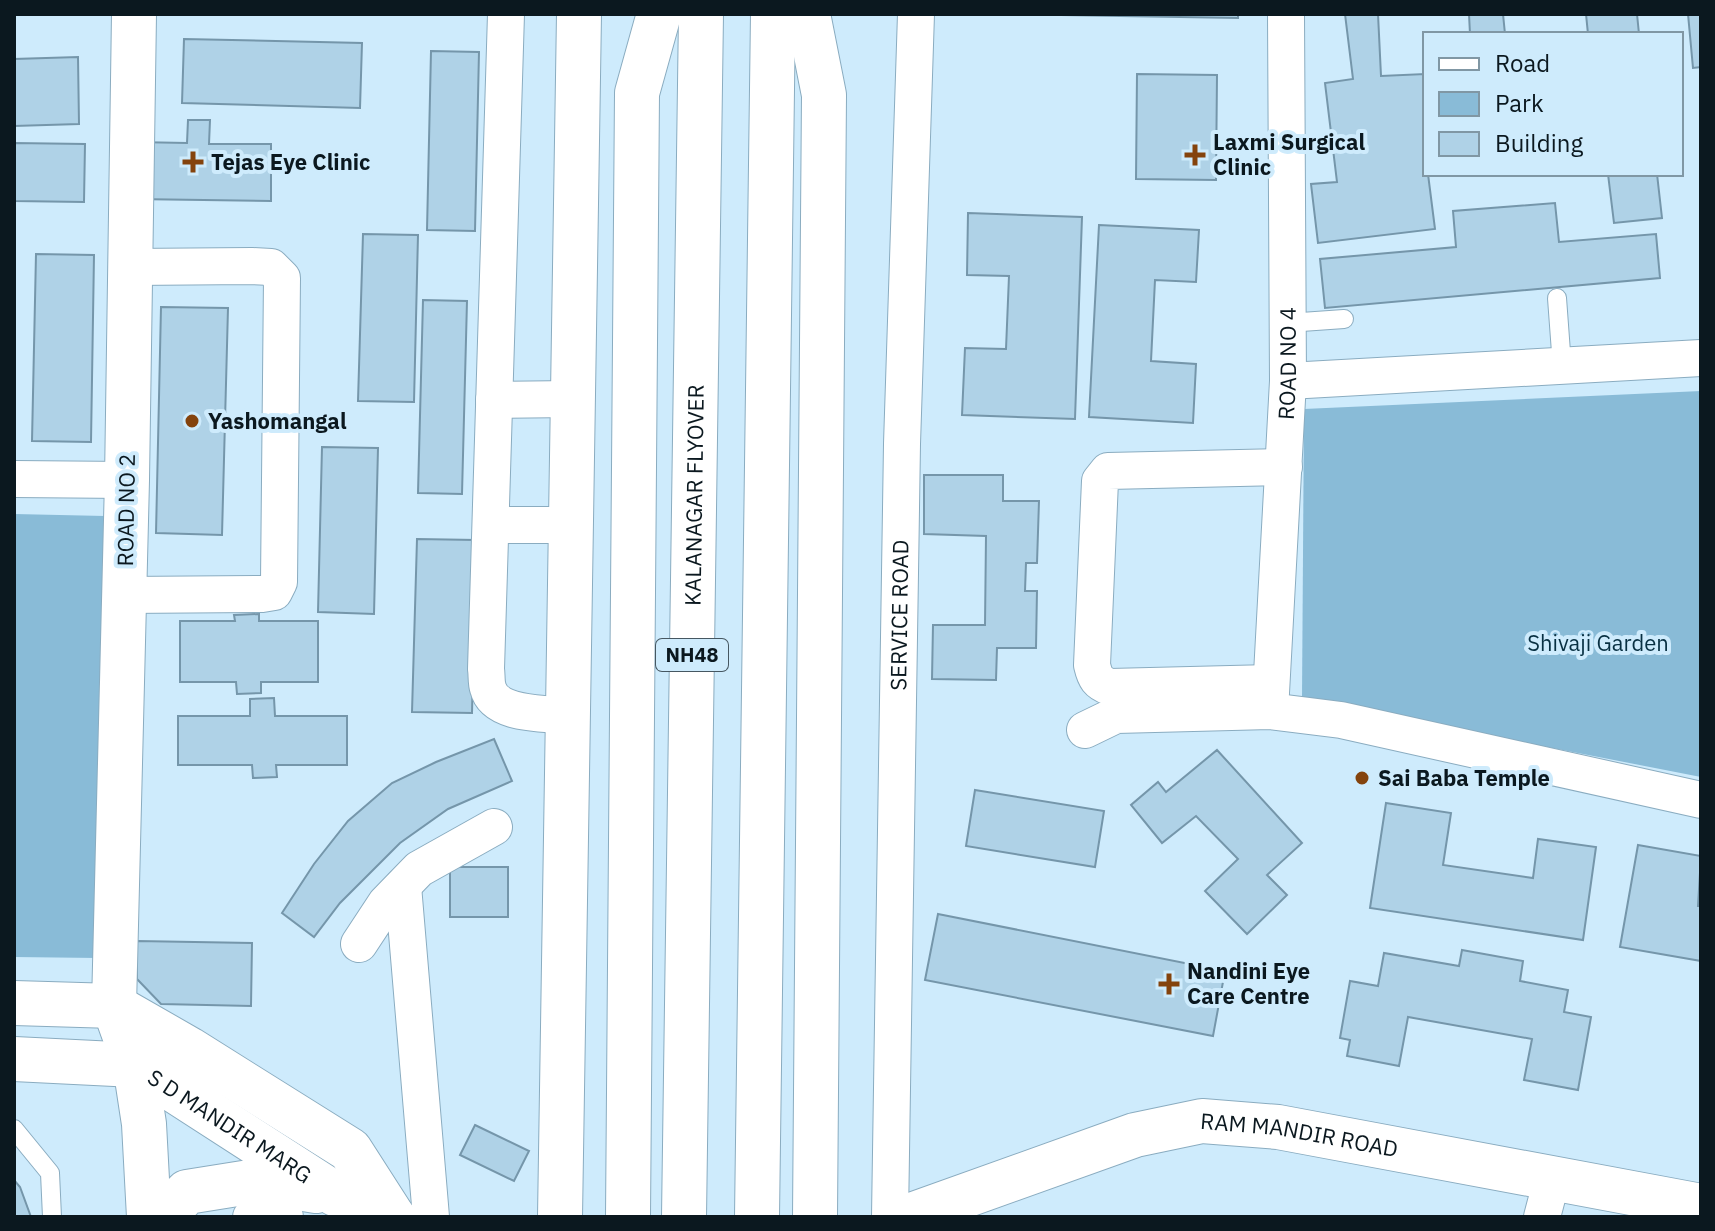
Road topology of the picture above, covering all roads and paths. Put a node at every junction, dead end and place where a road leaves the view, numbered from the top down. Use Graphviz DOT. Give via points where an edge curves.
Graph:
graph roads {
  1 [pos="134,14"];
  2 [pos="506,14"];
  3 [pos="579,14"];
  4 [pos="659,14"];
  5 [pos="701,14"];
  6 [pos="773,14"];
  7 [pos="808,14"];
  8 [pos="916,14"];
  9 [pos="1286,14"];
  10 [pos="130,267"];
  11 [pos="1557,298"];
  12 [pos="1344,319"];
  13 [pos="1287,323"];
  14 [pos="1701,358"];
  15 [pos="1562,366"];
  16 [pos="1288,381"];
  17 [pos="573,399"];
  18 [pos="494,400"];
  19 [pos="1284,467"];
  20 [pos="14,479"];
  21 [pos="127,480"];
  22 [pos="491,525"];
  23 [pos="571,525"];
  24 [pos="124,595"];
  25 [pos="1270,697"];
  26 [pos="568,716"];
  27 [pos="1085,730"];
  28 [pos="1701,800"];
  29 [pos="494,827"];
  30 [pos="403,886"];
  31 [pos="359,944"];
  32 [pos="14,1003"];
  33 [pos="114,1006"];
  34 [pos="14,1059"];
  35 [pos="135,1065"];
  36 [pos="14,1129"];
  37 [pos="335,1194"];
  38 [pos="1547,1198"];
  39 [pos="1701,1206"];
  40 [pos="52,1217"];
  41 [pos="149,1217"];
  42 [pos="163,1217"];
  43 [pos="251,1217"];
  44 [pos="285,1217"];
  45 [pos="393,1217"];
  46 [pos="431,1217"];
  47 [pos="560,1217"];
  48 [pos="628,1217"];
  49 [pos="684,1217"];
  50 [pos="757,1217"];
  51 [pos="815,1217"];
  52 [pos="890,1217"];
  53 [pos="906,1217"];
  1 -- 10 [label="main road, ROAD NO 2"];
  2 -- 18 [label="street"];
  3 -- 17 [label="main road"];
  4 -- 48 [label="main road" via="637,93"];
  5 -- 49 [label="main road, KALANAGAR FLYOVER / NH48"];
  6 -- 50 [label="main road"];
  7 -- 51 [label="main road" via="824,95"];
  8 -- 52 [label="street, SERVICE ROAD" via="902,444"];
  9 -- 13 [label="street, ROAD NO 4"];
  10 -- 21 [label="main road, ROAD NO 2"];
  10 -- 24 [label="street" via="271,267 282,278 280,535 274,592"];
  11 -- 15 [label="lane"];
  12 -- 13 [label="lane"];
  13 -- 16 [label="street, ROAD NO 4"];
  14 -- 15 [label="street"];
  15 -- 16 [label="street"];
  16 -- 19 [label="street, ROAD NO 4"];
  17 -- 18 [label="street"];
  17 -- 23 [label="main road"];
  18 -- 22 [label="street"];
  19 -- 25 [label="street, ROAD NO 4"];
  19 -- 25 [label="street" via="1108,471 1100,481 1095,677 1110,687"];
  20 -- 21 [label="street"];
  21 -- 24 [label="main road, ROAD NO 2"];
  22 -- 23 [label="street"];
  22 -- 26 [label="street" via="488,689 506,708"];
  23 -- 26 [label="main road"];
  24 -- 33 [label="main road, ROAD NO 2"];
  25 -- 27 [label="street" via="1116,715"];
  25 -- 28 [label="street" via="1341,720"];
  26 -- 47 [label="main road"];
  29 -- 30 [label="street" via="419,869"];
  30 -- 31 [label="street"];
  30 -- 46 [label="street"];
  32 -- 33 [label="main road"];
  33 -- 35 [label="main road"];
  33 -- 45 [label="main road" via="350,1150"];
  34 -- 35 [label="main road, S D MANDIR MARG"];
  35 -- 37 [label="main road, S D MANDIR MARG"];
  35 -- 41 [label="main road"];
  36 -- 40 [label="lane" via="50,1173"];
  37 -- 42 [label="main road" via="256,1181 187,1192"];
  37 -- 45 [label="main road, S D MANDIR MARG"];
  38 -- 39 [label="main road, RAM MANDIR ROAD"];
  38 -- 53 [label="main road, RAM MANDIR ROAD" via="1278,1127 1202,1121 1135,1135"];
  43 -- 44 [label="street"];
}
